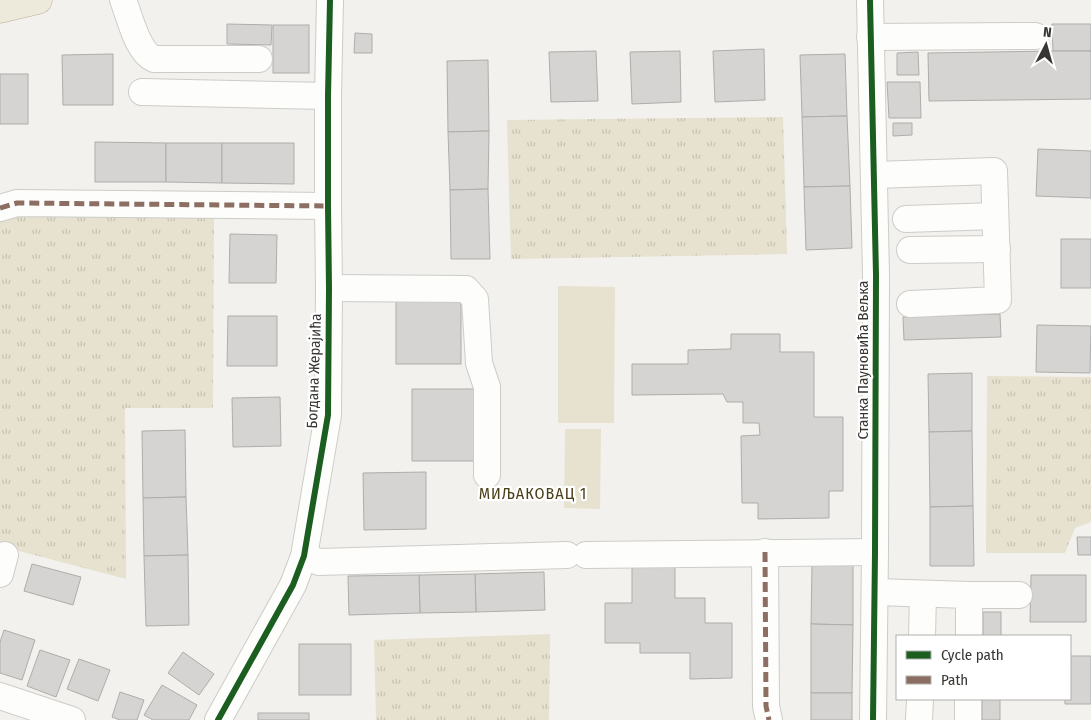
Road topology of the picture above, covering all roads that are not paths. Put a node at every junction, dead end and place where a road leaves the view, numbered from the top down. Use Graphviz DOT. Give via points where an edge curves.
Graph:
graph roads {
  1 [pos="36,0"];
  2 [pos="123,0"];
  3 [pos="330,0"];
  4 [pos="870,0"];
  5 [pos="0,9"];
  6 [pos="1034,36"];
  7 [pos="870,37"];
  8 [pos="259,59"];
  9 [pos="142,92"];
  10 [pos="328,96"];
  11 [pos="874,175"];
  12 [pos="328,206"];
  13 [pos="0,208"];
  14 [pos="995,216"];
  15 [pos="906,219"];
  16 [pos="996,249"];
  17 [pos="910,250"];
  18 [pos="329,288"];
  19 [pos="910,304"];
  20 [pos="487,475"];
  21 [pos="765,552"];
  22 [pos="875,552"];
  23 [pos="304,556"];
  24 [pos="875,592"];
  25 [pos="923,594"];
  26 [pos="969,595"];
  27 [pos="1019,595"];
  28 [pos="922,635"];
  29 [pos="968,635"];
  30 [pos="0,696"];
  31 [pos="920,700"];
  32 [pos="968,700"];
  33 [pos="72,720"];
  34 [pos="218,720"];
  35 [pos="769,720"];
  36 [pos="873,720"];
  37 [pos="919,720"];
  38 [pos="968,720"];
  1 -- 5 [label="main road"];
  2 -- 8 [label="street" via="148,57"];
  3 -- 10 [label="street, Богдана Жерајића"];
  4 -- 7 [label="street, Станка Пауновића Вељка"];
  6 -- 7 [label="street"];
  7 -- 11 [label="street, Станка Пауновића Вељка"];
  9 -- 10 [label="street"];
  10 -- 12 [label="street, Богдана Жерајића"];
  11 -- 14 [label="street" via="994,170"];
  11 -- 22 [label="street, Станка Пауновића Вељка"];
  12 -- 13 [label="street" via="17,203"];
  12 -- 18 [label="street, Богдана Жерајића"];
  14 -- 15 [label="street"];
  14 -- 16 [label="street"];
  16 -- 17 [label="street"];
  16 -- 19 [label="street" via="998,300"];
  18 -- 20 [label="street" via="466,289 475,299 479,363 487,387"];
  18 -- 23 [label="street, Богдана Жерајића" via="328,415"];
  21 -- 22 [label="street"];
  21 -- 23 [label="street" via="319,562"];
  21 -- 35 [label="street" via="766,706"];
  22 -- 24 [label="street, Станка Пауновића Вељка"];
  23 -- 34 [label="street, Богдана Жерајића" via="293,585"];
  24 -- 25 [label="street"];
  24 -- 36 [label="street, Станка Пауновића Вељка"];
  25 -- 26 [label="street"];
  25 -- 28 [label="street"];
  26 -- 27 [label="street"];
  26 -- 29 [label="street"];
  30 -- 33 [label="street"];
  31 -- 37 [label="street"];
  32 -- 38 [label="street"];
}
